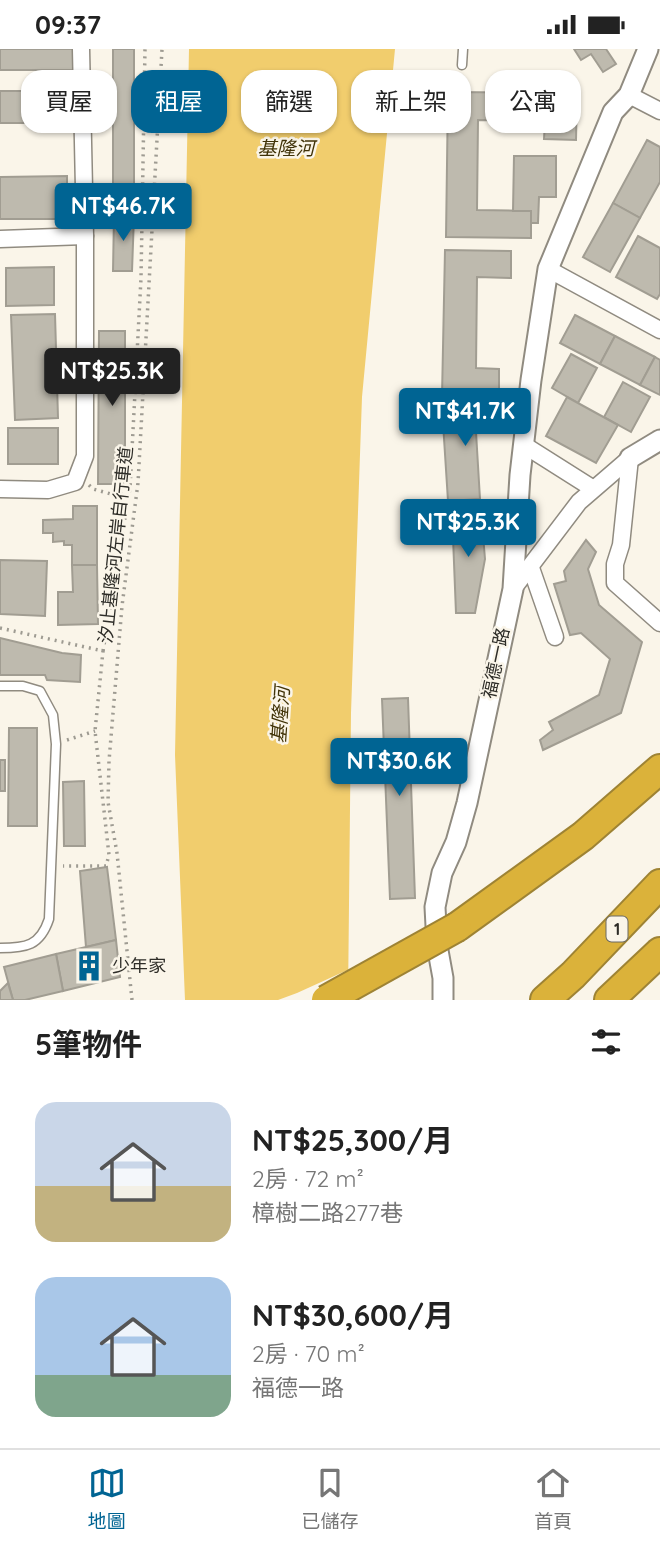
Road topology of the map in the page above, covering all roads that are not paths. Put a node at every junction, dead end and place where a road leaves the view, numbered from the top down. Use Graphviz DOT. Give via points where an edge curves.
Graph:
graph roads {
  1 [pos="81,49"];
  2 [pos="463,49"];
  3 [pos="648,49"];
  4 [pos="462,65"];
  5 [pos="629,95"];
  6 [pos="660,111"];
  7 [pos="85,236"];
  8 [pos="0,239"];
  9 [pos="548,269"];
  10 [pos="660,330"];
  11 [pos="660,440"];
  12 [pos="524,445"];
  13 [pos="630,458"];
  14 [pos="592,488"];
  15 [pos="0,489"];
  16 [pos="531,568"];
  17 [pos="513,589"];
  18 [pos="660,623"];
  19 [pos="555,637"];
  20 [pos="0,686"];
  21 [pos="660,769"];
  22 [pos="660,884"];
  23 [pos="0,949"];
  24 [pos="660,952"];
  25 [pos="326,1000"];
  26 [pos="443,1000"];
  27 [pos="545,1000"];
  28 [pos="609,1000"];
  1 -- 7 [label="street"];
  2 -- 4 [label="lane"];
  3 -- 5 [label="street, 福德一路"];
  5 -- 6 [label="street"];
  5 -- 9 [label="street, 福德一路" via="613,112"];
  7 -- 8 [label="street"];
  7 -- 15 [label="street" via="85,456 75,482 48,490"];
  9 -- 10 [label="street"];
  9 -- 12 [label="street, 福德一路"];
  11 -- 13 [label="street"];
  12 -- 14 [label="street"];
  12 -- 17 [label="street, 福德一路"];
  13 -- 14 [label="street"];
  13 -- 18 [label="street" via="615,583"];
  14 -- 16 [label="street"];
  16 -- 17 [label="street"];
  16 -- 19 [label="street"];
  17 -- 26 [label="street, 福德一路" via="467,803 435,907"];
  20 -- 23 [label="lane" via="40,691 53,715 57,744 49,919 45,933 30,945"];
  21 -- 25 [label="highway, bridge" via="583,836 457,927"];
  22 -- 27 [label="highway, 1"];
  24 -- 28 [label="highway"];
}
